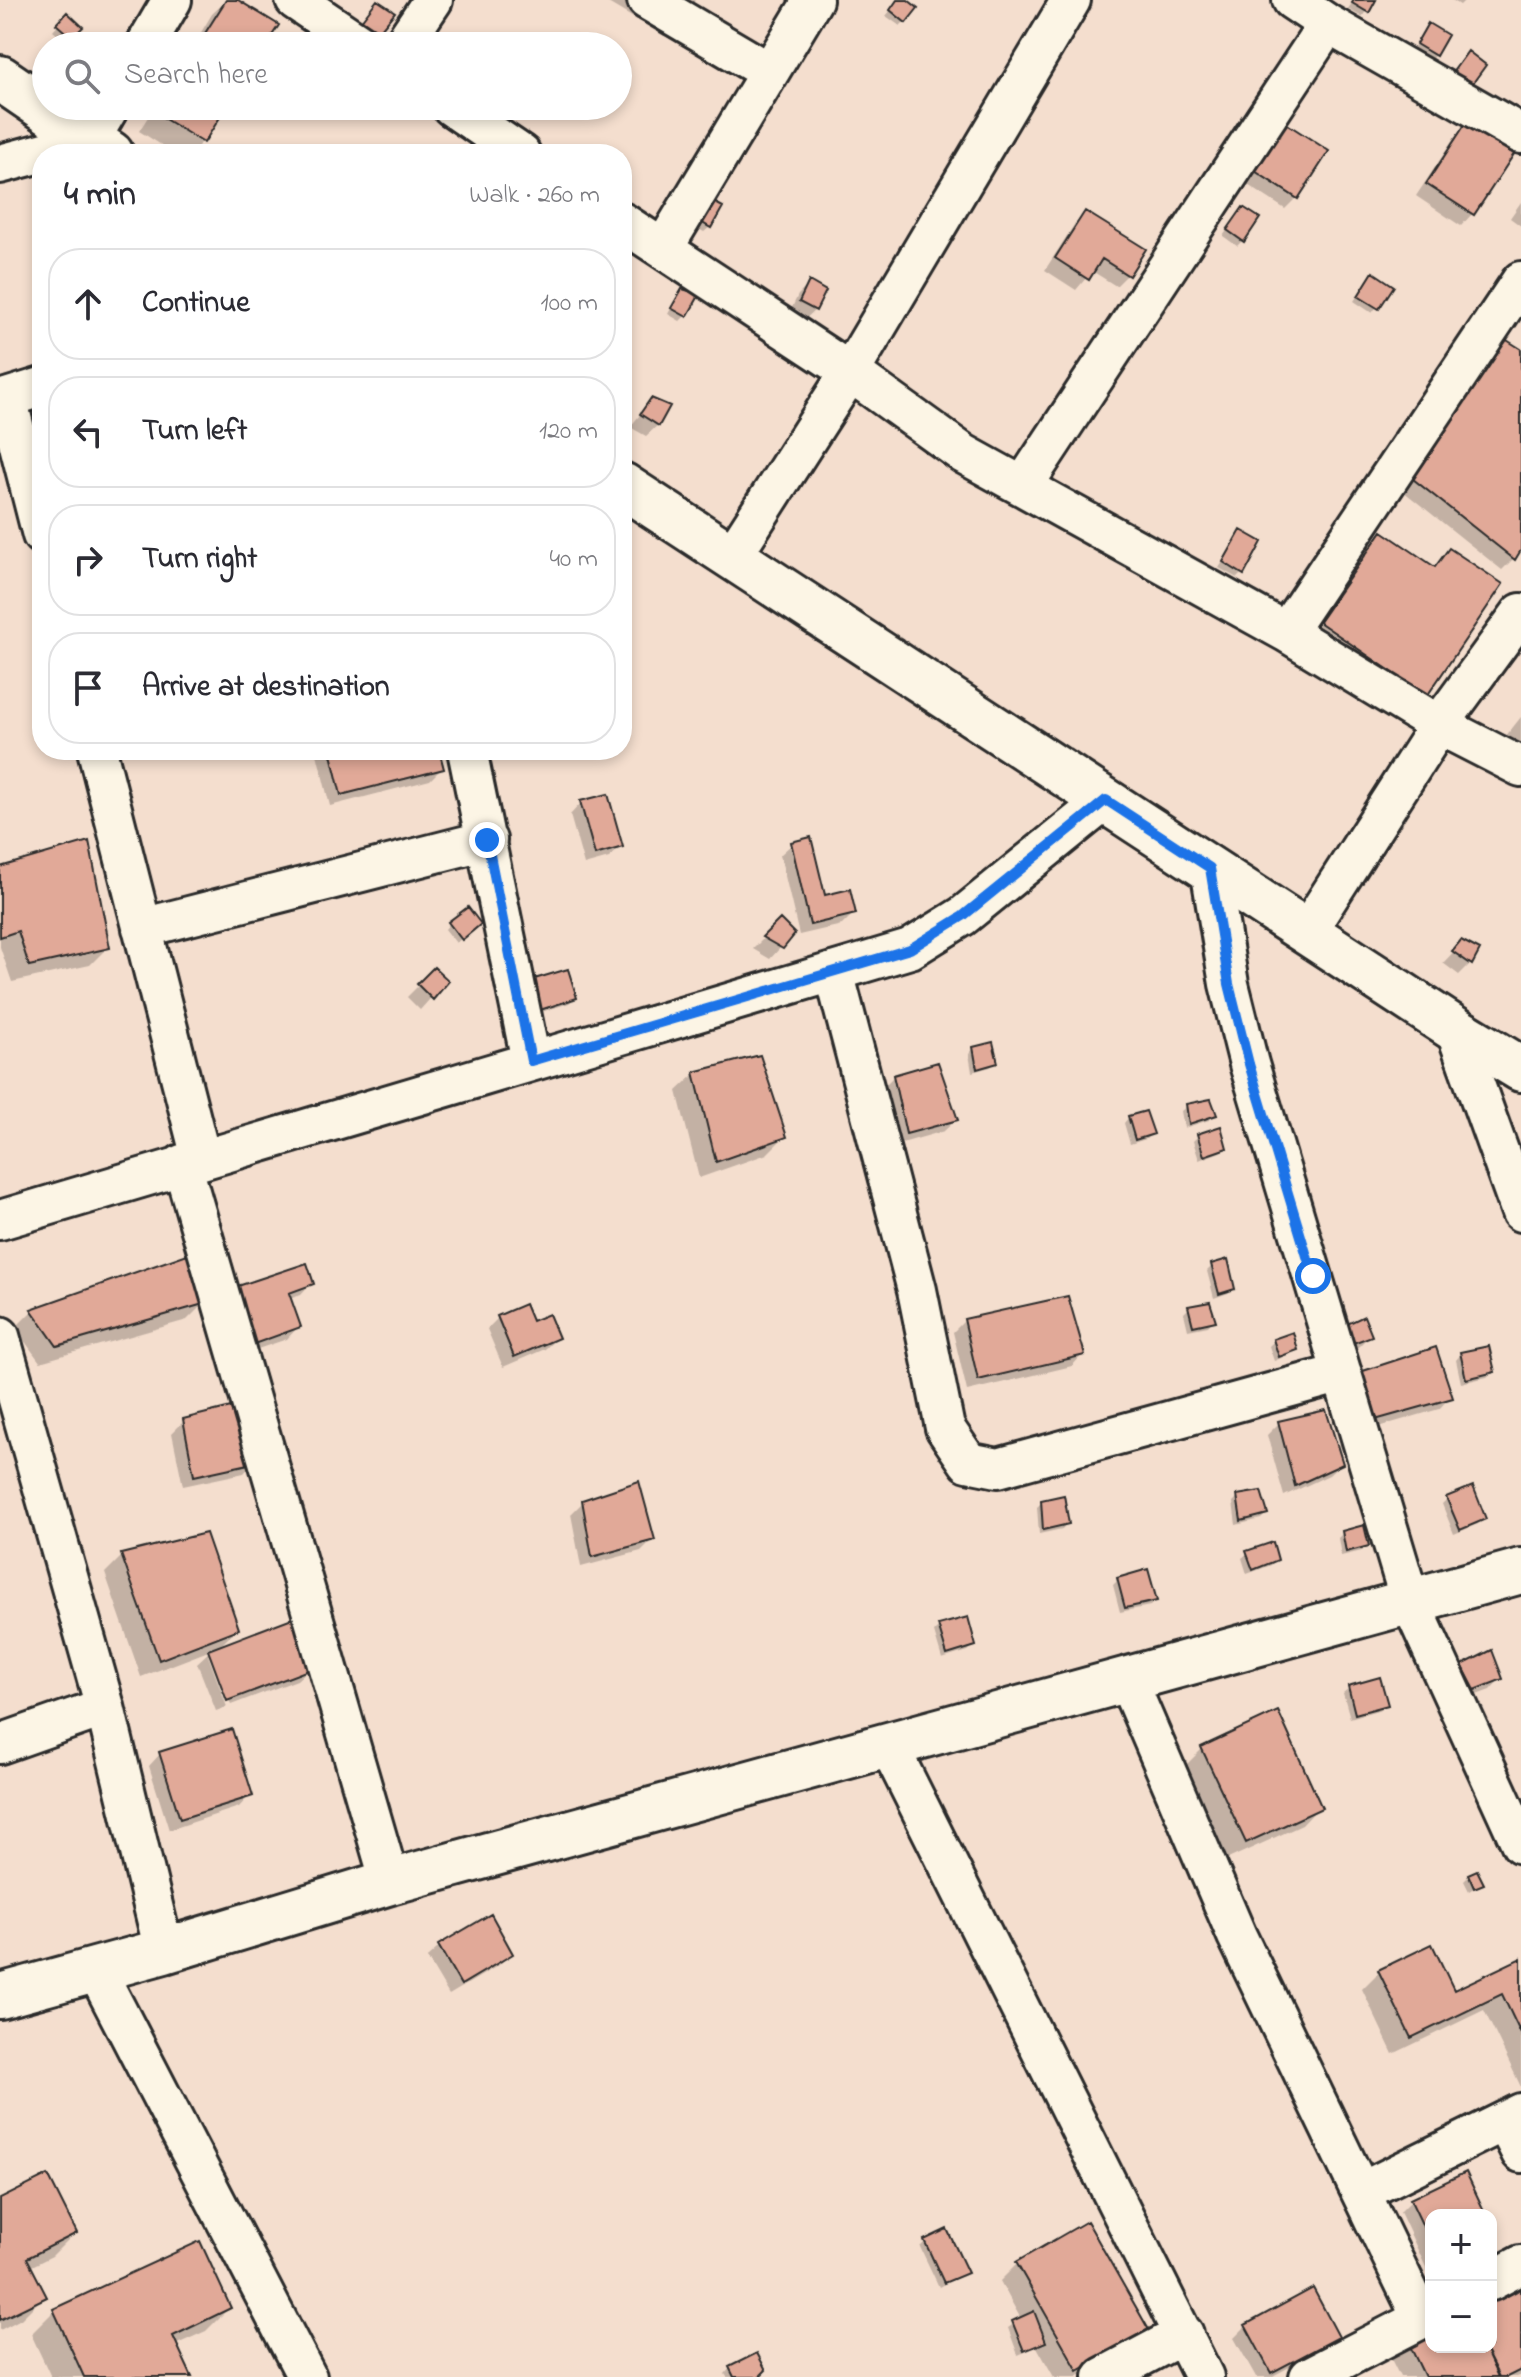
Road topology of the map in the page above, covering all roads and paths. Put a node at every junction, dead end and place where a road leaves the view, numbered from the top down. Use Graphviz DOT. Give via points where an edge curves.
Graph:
graph roads {
  1 [pos="172,0"];
  2 [pos="295,0"];
  3 [pos="433,0"];
  4 [pos="647,0"];
  5 [pos="813,0"];
  6 [pos="1071,0"];
  7 [pos="1292,0"];
  8 [pos="1328,24"];
  9 [pos="153,32"];
  10 [pos="342,32"];
  11 [pos="411,32"];
  12 [pos="769,72"];
  13 [pos="0,78"];
  14 [pos="32,95"];
  15 [pos="79,120"];
  16 [pos="471,120"];
  17 [pos="104,133"];
  18 [pos="1521,134"];
  19 [pos="67,144"];
  20 [pos="506,144"];
  21 [pos="32,154"];
  22 [pos="0,164"];
  23 [pos="632,229"];
  24 [pos="663,249"];
  25 [pos="1521,281"];
  26 [pos="850,372"];
  27 [pos="16,395"];
  28 [pos="32,481"];
  29 [pos="1023,486"];
  30 [pos="632,491"];
  31 [pos="732,556"];
  32 [pos="1521,613"];
  33 [pos="1286,632"];
  34 [pos="1439,725"];
  35 [pos="100,760"];
  36 [pos="469,760"];
  37 [pos="1521,767"];
  38 [pos="1106,800"];
  39 [pos="487,840"];
  40 [pos="1210,868"];
  41 [pos="142,928"];
  42 [pos="1307,931"];
  43 [pos="834,972"];
  44 [pos="1455,1029"];
  45 [pos="531,1061"];
  46 [pos="1521,1069"];
  47 [pos="191,1161"];
  48 [pos="1521,1212"];
  49 [pos="0,1220"];
  50 [pos="0,1336"];
  51 [pos="1342,1373"];
  52 [pos="1521,1571"];
  53 [pos="1410,1601"];
  54 [pos="1127,1679"];
  55 [pos="105,1707"];
  56 [pos="0,1744"];
  57 [pos="888,1744"];
  58 [pos="1521,1844"];
  59 [pos="390,1882"];
  60 [pos="164,1951"];
  61 [pos="95,1968"];
  62 [pos="0,1996"];
  63 [pos="1516,2129"];
  64 [pos="1361,2192"];
  65 [pos="1521,2265"];
  66 [pos="1497,2278"];
  67 [pos="1425,2313"];
  68 [pos="1425,2318"];
  69 [pos="1184,2334"];
  70 [pos="307,2377"];
  71 [pos="1103,2377"];
  72 [pos="1204,2377"];
  73 [pos="1309,2377"];
  1 -- 9 [label="street"];
  2 -- 10 [label="street"];
  3 -- 11 [label="street"];
  4 -- 12 [label="street"];
  5 -- 12 [label="street"];
  6 -- 26 [label="street"];
  7 -- 8 [label="street"];
  8 -- 18 [label="street"];
  8 -- 29 [label="street"];
  12 -- 24 [label="street"];
  13 -- 14 [label="street"];
  15 -- 17 [label="street"];
  16 -- 20 [label="street"];
  17 -- 19 [label="street"];
  21 -- 22 [label="street"];
  23 -- 24 [label="street"];
  24 -- 26 [label="street"];
  25 -- 33 [label="street"];
  26 -- 29 [label="street" via="932,433"];
  26 -- 31 [label="street"];
  27 -- 28 [label="street"];
  29 -- 33 [label="street"];
  30 -- 31 [label="street"];
  31 -- 38 [label="street"];
  32 -- 34 [label="street"];
  33 -- 34 [label="street"];
  34 -- 37 [label="street"];
  34 -- 42 [label="street"];
  35 -- 41 [label="street"];
  36 -- 39 [label="street"];
  38 -- 40 [label="street"];
  38 -- 43 [label="street" via="963,916 910,949"];
  39 -- 41 [label="street"];
  39 -- 45 [label="street"];
  40 -- 42 [label="street"];
  40 -- 51 [label="street" via="1229,984 1249,1064"];
  41 -- 47 [label="street"];
  42 -- 44 [label="street"];
  43 -- 45 [label="street"];
  43 -- 51 [label="street" via="917,1290 945,1428 968,1462 998,1468"];
  44 -- 46 [label="street"];
  44 -- 48 [label="street"];
  45 -- 47 [label="street"];
  47 -- 49 [label="street"];
  47 -- 59 [label="street"];
  50 -- 55 [label="street"];
  51 -- 53 [label="street"];
  52 -- 53 [label="street"];
  53 -- 54 [label="street"];
  53 -- 58 [label="street"];
  54 -- 57 [label="street"];
  54 -- 64 [label="street" via="1237,1936"];
  55 -- 56 [label="street"];
  55 -- 60 [label="street"];
  57 -- 59 [label="street"];
  57 -- 69 [label="street"];
  59 -- 60 [label="street"];
  60 -- 61 [label="street"];
  61 -- 62 [label="street"];
  61 -- 70 [label="street"];
  63 -- 64 [label="street"];
  64 -- 67 [label="street"];
  65 -- 66 [label="street"];
  68 -- 73 [label="street"];
  69 -- 71 [label="street"];
  69 -- 72 [label="street"];
}
